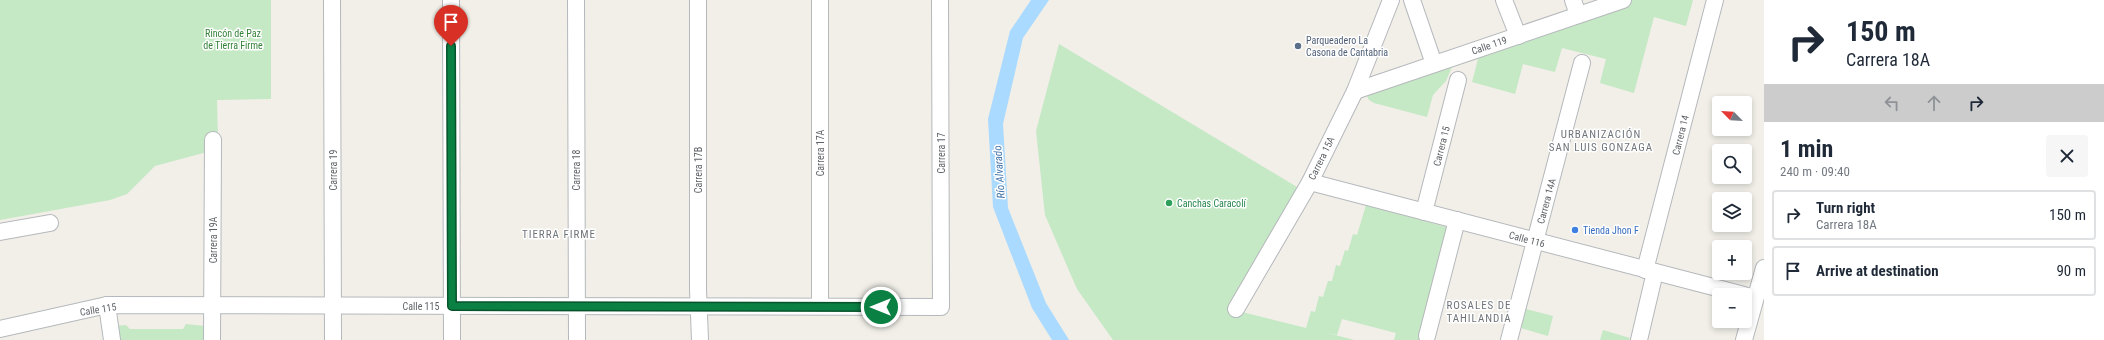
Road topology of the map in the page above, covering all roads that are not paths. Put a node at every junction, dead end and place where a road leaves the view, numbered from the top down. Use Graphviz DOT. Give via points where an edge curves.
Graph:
graph roads {
  1 [pos="332,0"];
  2 [pos="451,0"];
  3 [pos="576,0"];
  4 [pos="698,0"];
  5 [pos="820,0"];
  6 [pos="940,0"];
  7 [pos="1391,0"];
  8 [pos="1412,0"];
  9 [pos="1504,0"];
  10 [pos="1573,0"];
  11 [pos="1623,0"];
  12 [pos="1715,0"];
  13 [pos="1578,15"];
  14 [pos="1518,36"];
  15 [pos="1582,63"];
  16 [pos="1434,64"];
  17 [pos="1458,80"];
  18 [pos="1355,91"];
  19 [pos="213,140"];
  20 [pos="1310,182"];
  21 [pos="1424,212"];
  22 [pos="1457,220"];
  23 [pos="50,223"];
  24 [pos="0,232"];
  25 [pos="1535,241"];
  26 [pos="1764,268"];
  27 [pos="1650,271"];
  28 [pos="1717,288"];
  29 [pos="1752,289"];
  30 [pos="107,305"];
  31 [pos="212,305"];
  32 [pos="1752,305"];
  33 [pos="333,306"];
  34 [pos="452,306"];
  35 [pos="577,306"];
  36 [pos="698,306"];
  37 [pos="820,306"];
  38 [pos="941,307"];
  39 [pos="1236,309"];
  40 [pos="1758,318"];
  41 [pos="0,329"];
  42 [pos="1427,336"];
  43 [pos="1513,339"];
  44 [pos="112,340"];
  45 [pos="212,340"];
  46 [pos="333,340"];
  47 [pos="452,340"];
  48 [pos="577,340"];
  49 [pos="700,340"];
  50 [pos="1639,340"];
  51 [pos="1744,340"];
  1 -- 33 [label="street, Carrera 19"];
  2 -- 34 [label="street"];
  3 -- 35 [label="street, Carrera 18"];
  4 -- 36 [label="street, Carrera 17B"];
  5 -- 37 [label="street, Carrera 17A"];
  6 -- 38 [label="street, Carrera 17"];
  7 -- 18 [label="street, Carrera 15A"];
  8 -- 16 [label="street"];
  9 -- 14 [label="street"];
  10 -- 13 [label="street"];
  11 -- 13 [label="street, Calle 119"];
  12 -- 27 [label="street, Carrera 14"];
  13 -- 14 [label="street, Calle 119"];
  14 -- 16 [label="street, Calle 119"];
  15 -- 25 [label="street, Carrera 14A"];
  16 -- 18 [label="street, Calle 119"];
  17 -- 21 [label="street, Carrera 15"];
  18 -- 20 [label="street, Carrera 15A"];
  19 -- 31 [label="street, Carrera 19A"];
  20 -- 21 [label="street, Calle 116"];
  20 -- 39 [label="street, Carrera 15A"];
  21 -- 22 [label="street, Calle 116"];
  22 -- 25 [label="street, Calle 116"];
  22 -- 42 [label="street"];
  23 -- 24 [label="street"];
  25 -- 27 [label="street, Calle 116"];
  25 -- 43 [label="street, Carrera 14A"];
  26 -- 29 [label="street"];
  27 -- 28 [label="street, Calle 116"];
  27 -- 50 [label="street, Carrera 14"];
  30 -- 31 [label="street, Calle 115"];
  30 -- 41 [label="street, Calle 115"];
  30 -- 44 [label="street"];
  31 -- 33 [label="street, Calle 115"];
  31 -- 45 [label="street, Carrera 19A"];
  32 -- 40 [label="street"];
  33 -- 34 [label="street, Calle 115"];
  33 -- 46 [label="street, Carrera 19"];
  34 -- 35 [label="street, Calle 115"];
  34 -- 47 [label="street"];
  35 -- 36 [label="street, Calle 115"];
  35 -- 48 [label="street, Carrera 18"];
  36 -- 37 [label="street, Calle 115"];
  36 -- 49 [label="street, Carrera 17B"];
  37 -- 38 [label="street, Calle 115"];
  40 -- 51 [label="street"];
}
